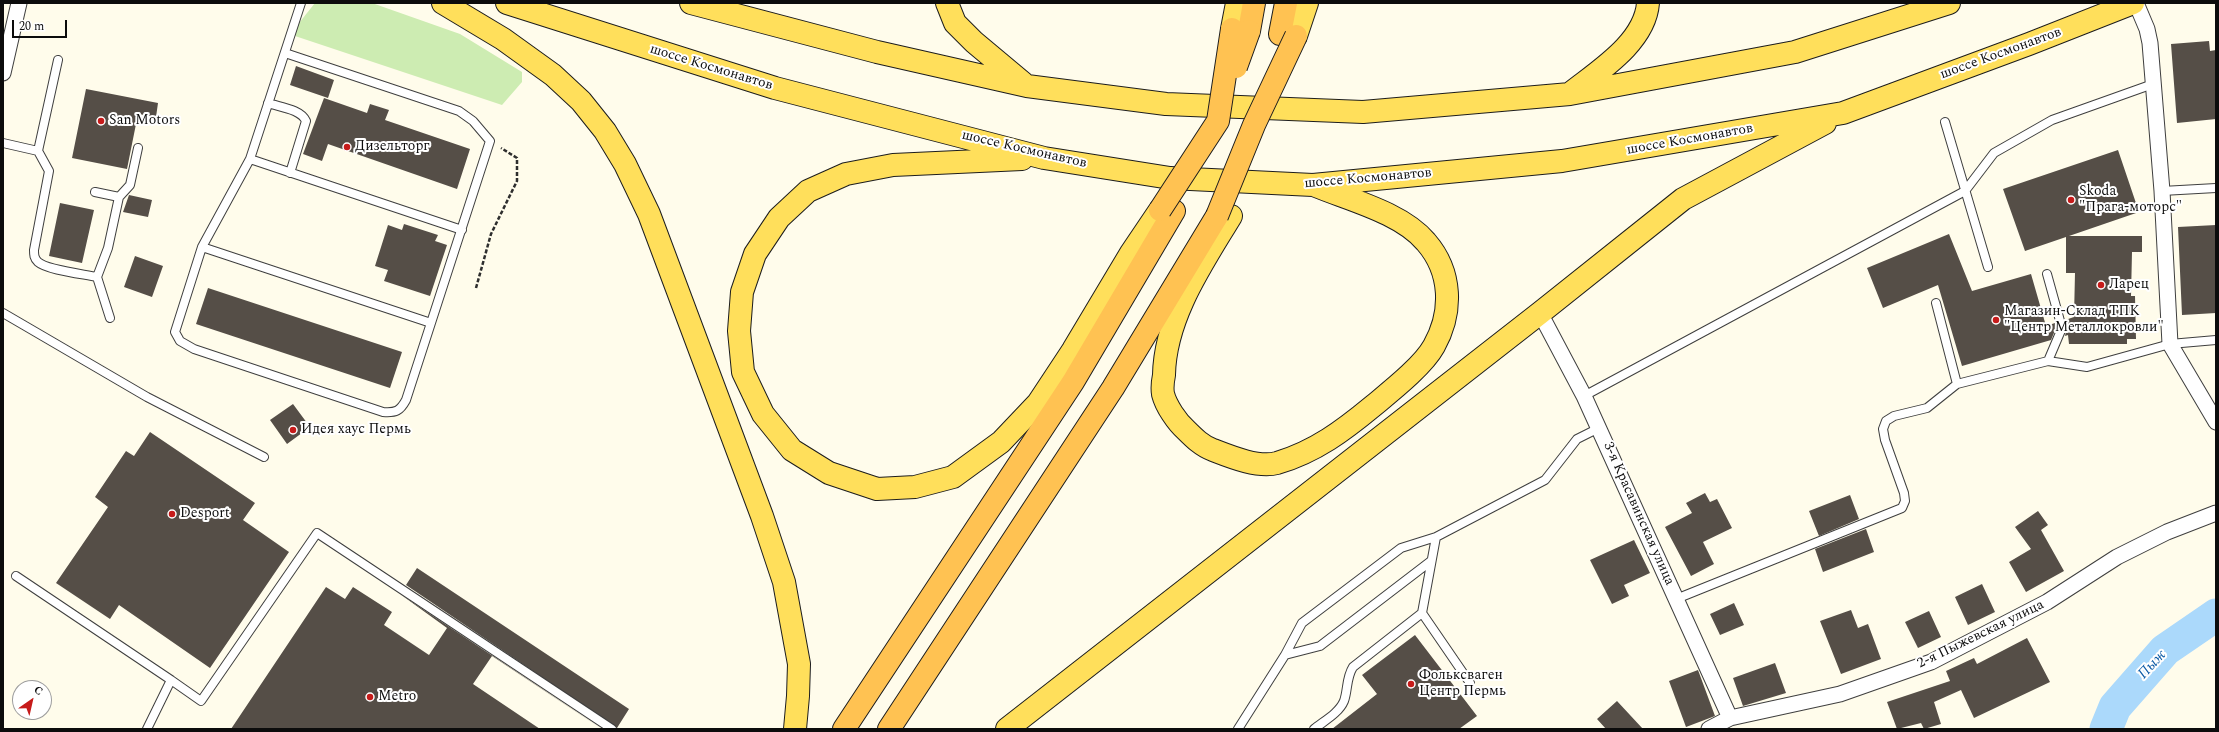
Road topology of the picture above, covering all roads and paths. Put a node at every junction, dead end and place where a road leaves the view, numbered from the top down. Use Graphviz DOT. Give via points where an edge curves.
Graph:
graph roads {
  1 [pos="19,3"];
  2 [pos="301,3"];
  3 [pos="443,3"];
  4 [pos="507,3"];
  5 [pos="691,3"];
  6 [pos="947,3"];
  7 [pos="1237,3"];
  8 [pos="1254,3"];
  9 [pos="1286,3"];
  10 [pos="1306,3"];
  11 [pos="1648,3"];
  12 [pos="1949,3"];
  13 [pos="2133,3"];
  14 [pos="2136,3"];
  15 [pos="1241,30"];
  16 [pos="1288,35"];
  17 [pos="285,53"];
  18 [pos="58,60"];
  19 [pos="3,73"];
  20 [pos="2153,84"];
  21 [pos="1027,86"];
  22 [pos="1570,94"];
  23 [pos="268,103"];
  24 [pos="1843,113"];
  25 [pos="1945,122"];
  26 [pos="490,141"];
  27 [pos="3,144"];
  28 [pos="138,148"];
  29 [pos="38,151"];
  30 [pos="1044,158"];
  31 [pos="250,159"];
  32 [pos="290,173"];
  33 [pos="1313,185"];
  34 [pos="2216,188"];
  35 [pos="2162,190"];
  36 [pos="1965,191"];
  37 [pos="95,192"];
  38 [pos="119,197"];
  39 [pos="1167,211"];
  40 [pos="1224,216"];
  41 [pos="462,230"];
  42 [pos="202,247"];
  43 [pos="1988,267"];
  44 [pos="2047,274"];
  45 [pos="97,277"];
  46 [pos="476,288"];
  47 [pos="1936,303"];
  48 [pos="3,313"];
  49 [pos="1540,313"];
  50 [pos="110,318"];
  51 [pos="431,323"];
  52 [pos="2216,340"];
  53 [pos="2170,344"];
  54 [pos="2048,361"];
  55 [pos="1957,384"];
  56 [pos="1584,396"];
  57 [pos="2216,422"];
  58 [pos="1599,428"];
  59 [pos="264,458"];
  60 [pos="2216,513"];
  61 [pos="1436,537"];
  62 [pos="1432,561"];
  63 [pos="16,576"];
  64 [pos="1676,599"];
  65 [pos="1422,613"];
  66 [pos="1285,655"];
  67 [pos="171,680"];
  68 [pos="1470,683"];
  69 [pos="1730,718"];
  70 [pos="147,729"];
  71 [pos="612,729"];
  72 [pos="795,729"];
  73 [pos="844,729"];
  74 [pos="889,729"];
  75 [pos="1007,729"];
  76 [pos="1238,729"];
  77 [pos="1314,729"];
  78 [pos="1709,729"];
  1 -- 19 [label="street"];
  2 -- 17 [label="lane"];
  3 -- 72 [label="main road" via="503,39 553,75 581,101 606,131 625,164 649,214 762,516 784,582 799,664"];
  4 -- 30 [label="main road, шоссе Космонавтов" via="775,88"];
  5 -- 21 [label="main road" via="877,52"];
  6 -- 21 [label="main road" via="955,23"];
  7 -- 15 [label="main road"];
  8 -- 15 [label="highway"];
  9 -- 16 [label="highway"];
  10 -- 16 [label="main road"];
  11 -- 22 [label="main road" via="1638,30 1625,50"];
  12 -- 22 [label="main road" via="1795,52"];
  13 -- 24 [label="main road, шоссе Космонавтов"];
  14 -- 20 [label="street" via="2148,36"];
  15 -- 39 [label="highway, bridge" via="1218,121"];
  16 -- 40 [label="highway, bridge" via="1254,125"];
  17 -- 23 [label="lane"];
  17 -- 26 [label="lane" via="459,111 473,121"];
  18 -- 29 [label="lane"];
  20 -- 35 [label="street"];
  20 -- 36 [label="lane" via="2052,120 2013,142 1994,153"];
  21 -- 22 [label="main road" via="1166,104 1363,112"];
  23 -- 31 [label="lane"];
  23 -- 32 [label="lane" via="299,113 306,121"];
  24 -- 33 [label="main road, шоссе Космонавтов" via="1562,161"];
  24 -- 49 [label="main road" via="1683,199"];
  25 -- 36 [label="lane"];
  26 -- 41 [label="lane"];
  26 -- 46 [label="path" via="517,158 517,181 492,234"];
  27 -- 29 [label="lane"];
  28 -- 38 [label="lane" via="130,185"];
  29 -- 45 [label="lane" via="49,171 49,182 34,257 39,263 48,266"];
  30 -- 33 [label="main road, шоссе Космонавтов" via="1170,178"];
  30 -- 39 [label="main road" via="893,165 846,174 808,191 779,218 755,254 742,292 739,331 743,372 763,414 792,450 829,473 877,489 915,487 953,477 1001,442 1038,404 1131,253"];
  31 -- 32 [label="lane"];
  31 -- 42 [label="lane"];
  32 -- 41 [label="lane"];
  33 -- 40 [label="main road" via="1399,220 1425,240 1439,259 1447,286 1446,318 1433,347 1402,381 1338,435 1275,463 1244,461 1205,447 1178,423 1163,394 1164,355 1176,317"];
  34 -- 35 [label="lane"];
  35 -- 53 [label="street"];
  36 -- 43 [label="lane"];
  36 -- 56 [label="lane"];
  37 -- 38 [label="lane"];
  38 -- 45 [label="lane" via="108,248"];
  39 -- 73 [label="highway" via="1072,382"];
  40 -- 74 [label="highway"];
  41 -- 51 [label="lane"];
  42 -- 51 [label="lane"];
  42 -- 51 [label="lane" via="177,322 175,332 180,341 194,349 368,407 394,413 401,409"];
  44 -- 54 [label="lane" via="2062,328"];
  45 -- 50 [label="lane"];
  47 -- 55 [label="lane"];
  48 -- 59 [label="lane" via="147,397"];
  49 -- 56 [label="street, 3-я Красавинская улица"];
  49 -- 75 [label="main road"];
  52 -- 53 [label="lane"];
  53 -- 54 [label="lane" via="2086,367"];
  53 -- 57 [label="street"];
  54 -- 55 [label="lane"];
  55 -- 64 [label="lane" via="1927,408 1894,416 1886,421 1883,429 1885,440 1904,493 1905,501 1902,508"];
  56 -- 58 [label="street, 3-я Красавинская улица"];
  58 -- 61 [label="lane" via="1577,439 1545,480"];
  58 -- 64 [label="street, 3-я Красавинская улица"];
  60 -- 69 [label="street, 2-я Пыжевская улица" via="2167,532 2117,557 2048,602 1931,662 1840,694"];
  61 -- 62 [label="lane"];
  61 -- 66 [label="lane" via="1401,548 1302,623"];
  62 -- 65 [label="lane"];
  62 -- 66 [label="lane" via="1320,646"];
  63 -- 67 [label="lane"];
  64 -- 69 [label="street, 3-я Красавинская улица"];
  65 -- 68 [label="lane"];
  65 -- 77 [label="lane" via="1353,667 1349,673 1343,702 1332,715"];
  66 -- 76 [label="lane"];
  67 -- 70 [label="lane"];
  67 -- 71 [label="lane" via="201,701 317,533"];
  69 -- 78 [label="street, 2-я Пыжевская улица"];
}
